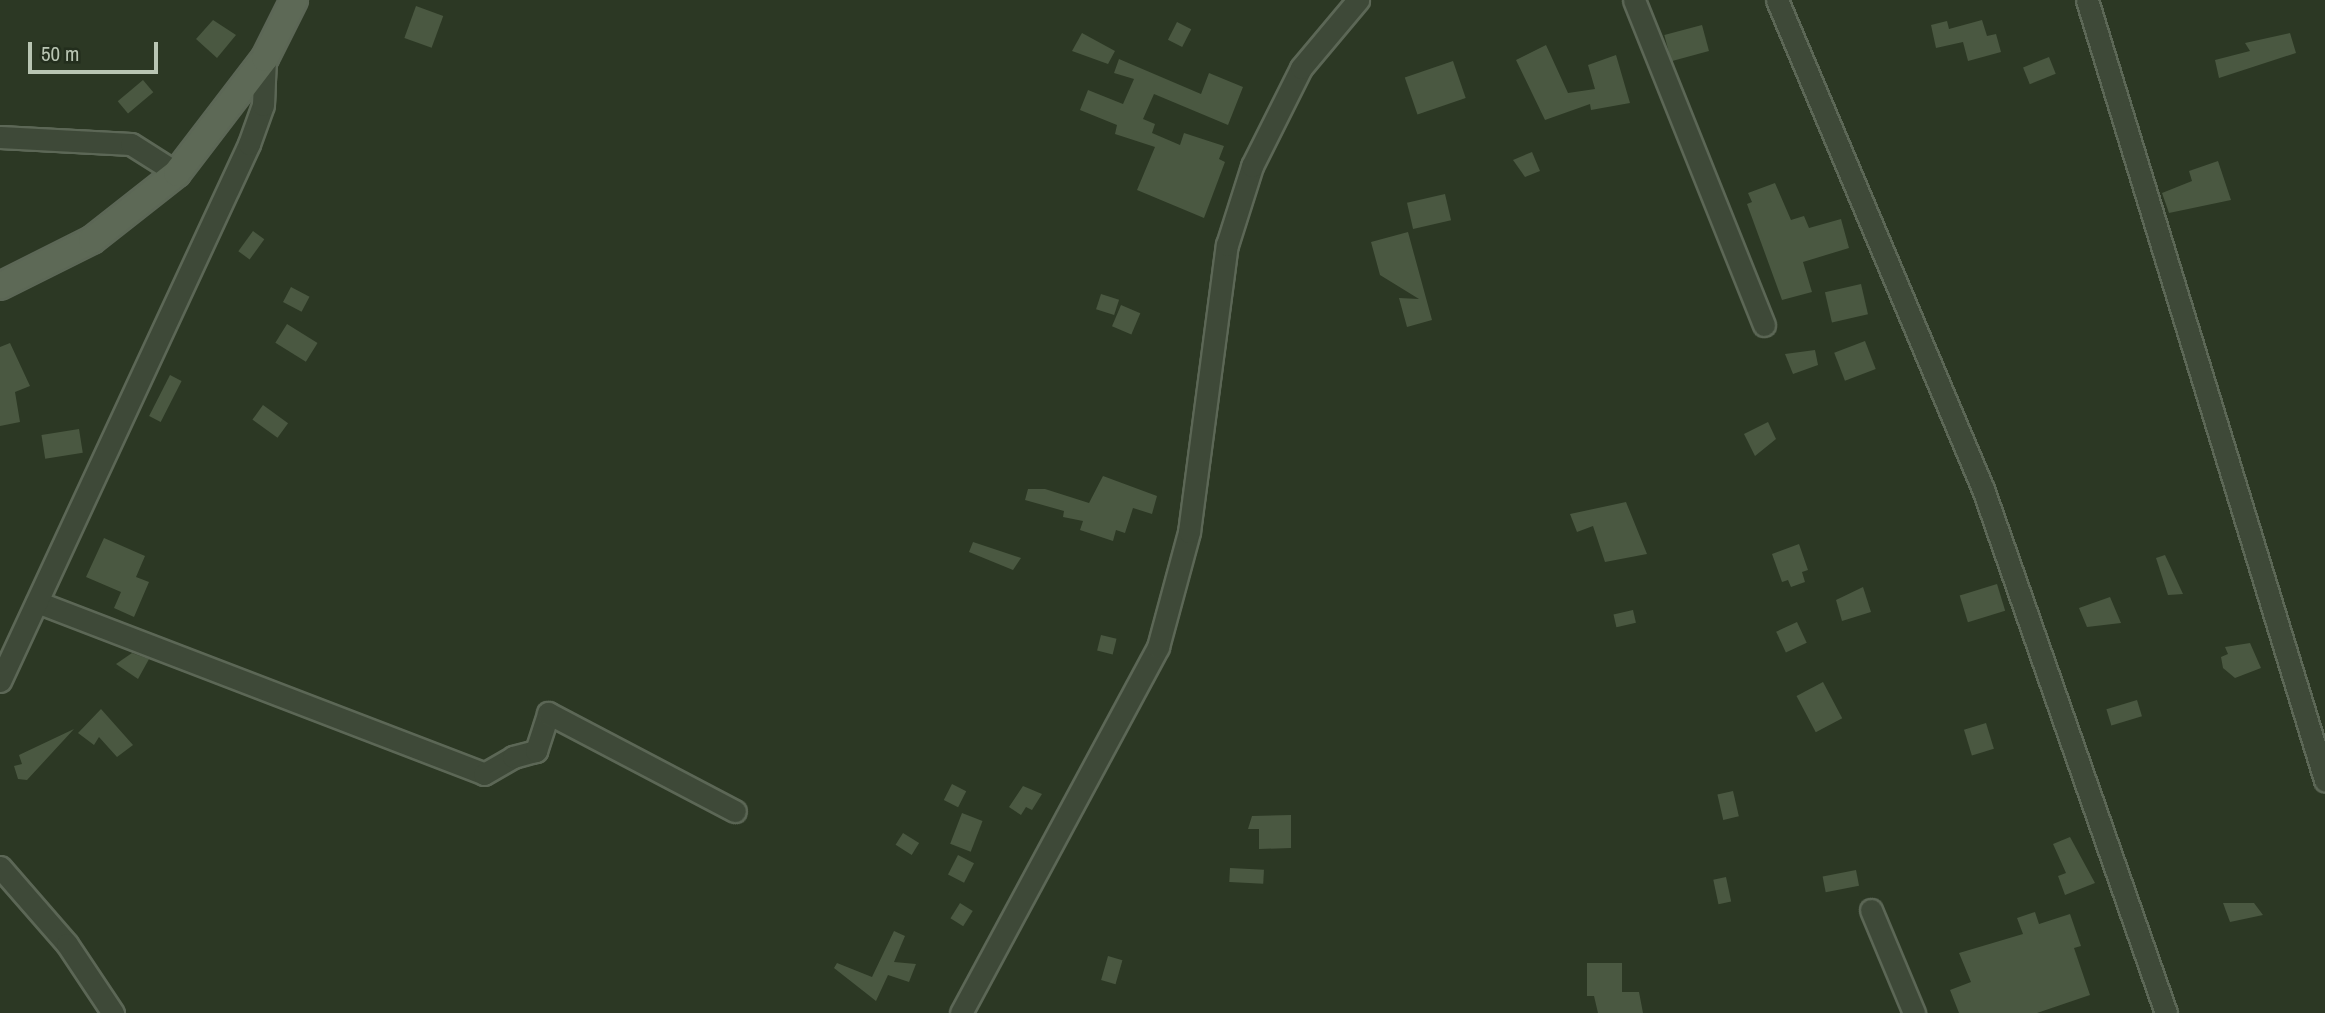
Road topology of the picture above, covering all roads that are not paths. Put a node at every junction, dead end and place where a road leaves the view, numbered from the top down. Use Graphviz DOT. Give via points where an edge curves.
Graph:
graph roads {
  1 [pos="294,0"];
  2 [pos="1358,0"];
  3 [pos="1634,0"];
  4 [pos="1777,0"];
  5 [pos="2087,0"];
  6 [pos="265,58"];
  7 [pos="0,137"];
  8 [pos="177,173"];
  9 [pos="0,286"];
  10 [pos="1763,325"];
  11 [pos="37,602"];
  12 [pos="0,681"];
  13 [pos="2325,780"];
  14 [pos="734,811"];
  15 [pos="0,867"];
  16 [pos="1871,910"];
  17 [pos="113,1013"];
  18 [pos="961,1013"];
  19 [pos="1914,1013"];
  20 [pos="2166,1013"];
  1 -- 6 [label="main road"];
  2 -- 18 [label="street" via="1301,68 1252,166 1227,245 1189,532 1158,647"];
  3 -- 10 [label="street"];
  4 -- 20 [label="street" via="1983,489"];
  5 -- 13 [label="street"];
  6 -- 8 [label="main road"];
  6 -- 11 [label="street" via="263,105 249,144"];
  7 -- 8 [label="street" via="131,144"];
  8 -- 9 [label="main road" via="92,240"];
  11 -- 12 [label="street"];
  11 -- 14 [label="street" via="484,774 513,757 536,751 548,713"];
  15 -- 17 [label="street" via="67,944"];
  16 -- 19 [label="street"];
}
